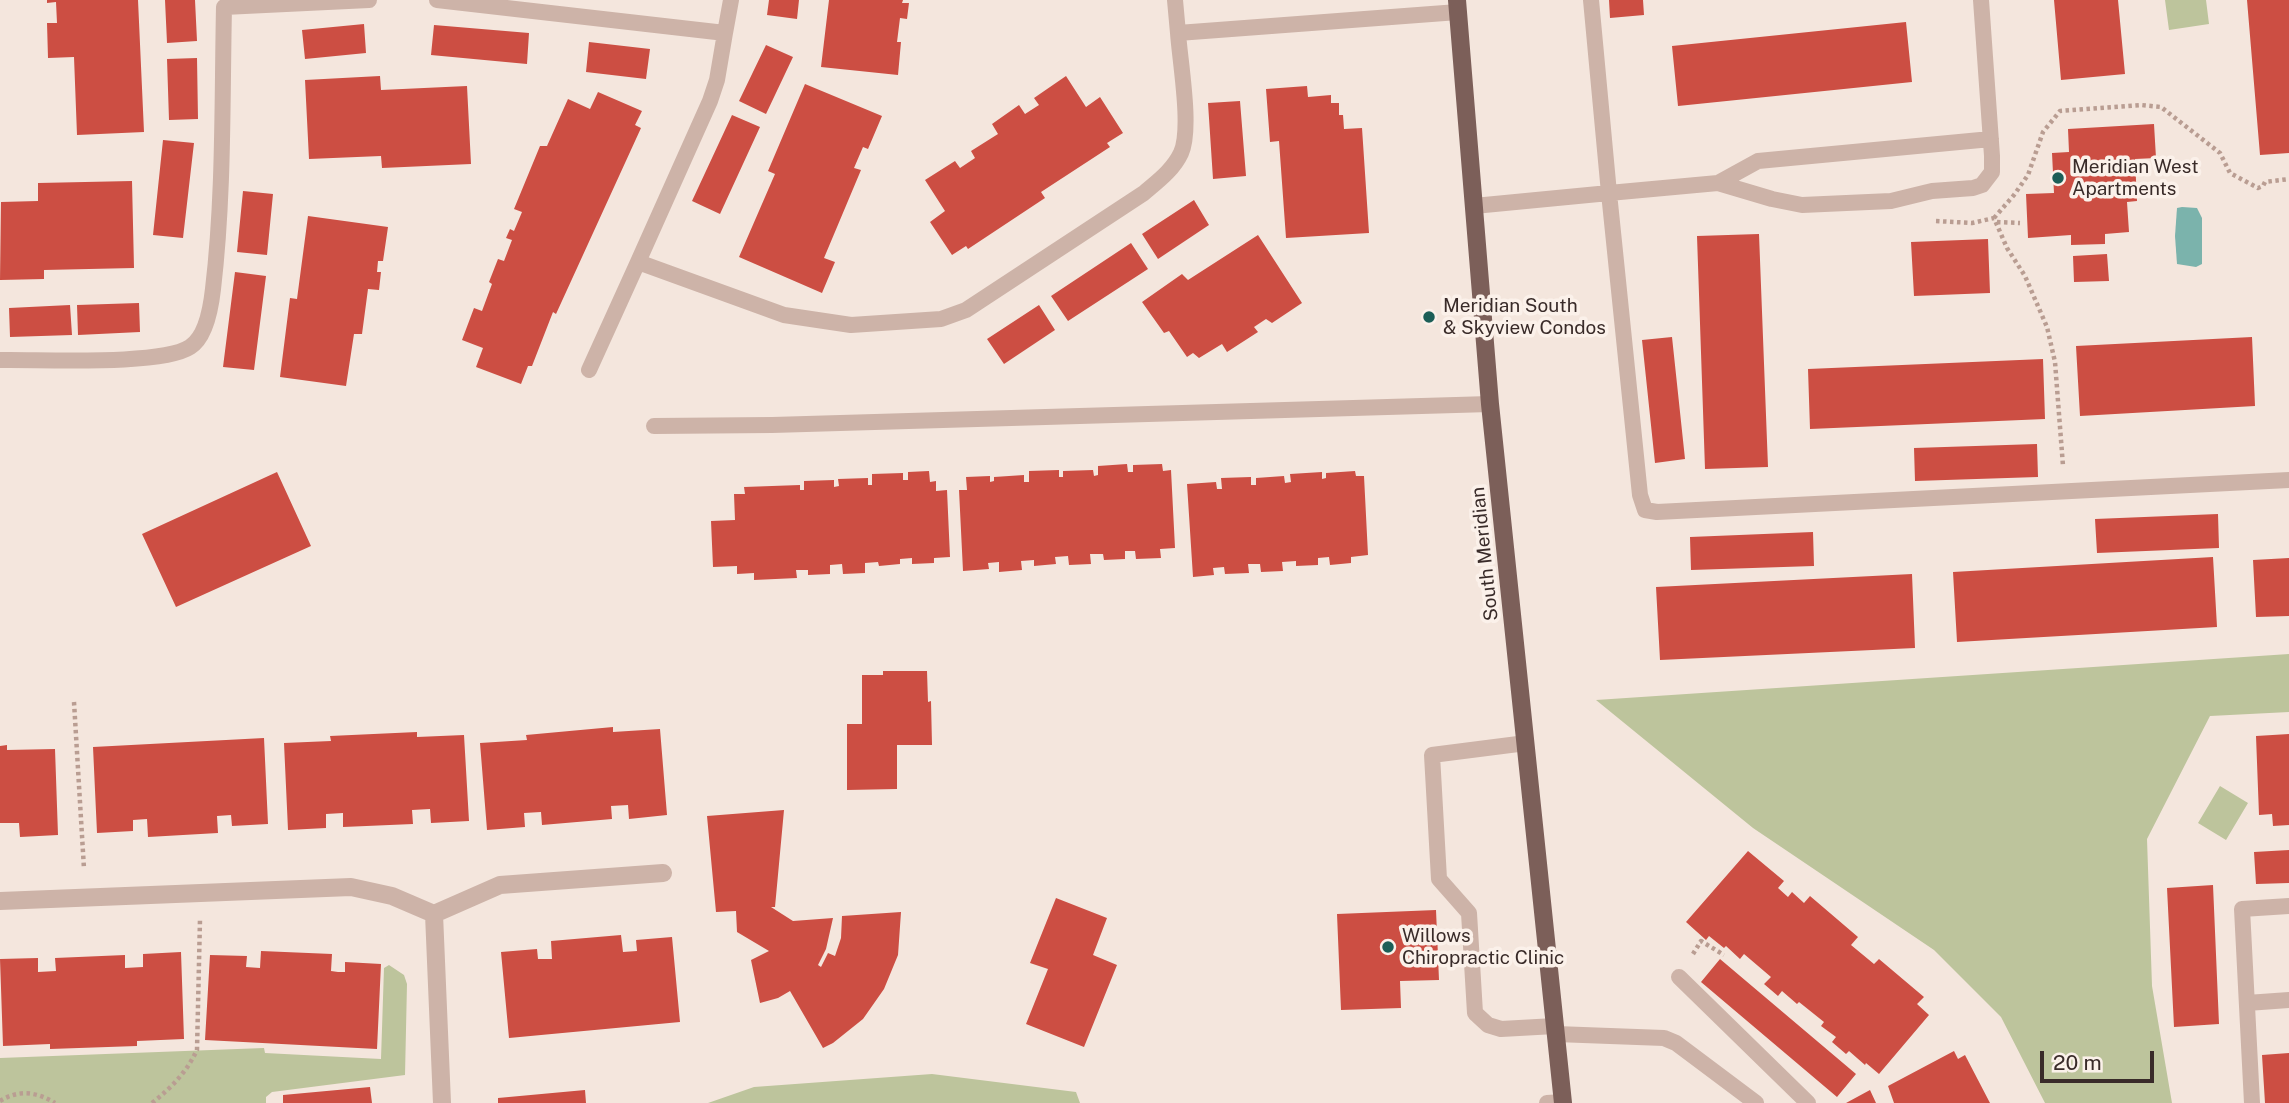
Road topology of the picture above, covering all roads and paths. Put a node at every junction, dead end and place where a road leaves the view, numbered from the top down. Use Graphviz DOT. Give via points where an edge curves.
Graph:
graph roads {
  1 [pos="369,0"];
  2 [pos="437,0"];
  3 [pos="731,0"];
  4 [pos="1175,0"];
  5 [pos="1591,0"];
  6 [pos="1981,0"];
  7 [pos="224,3"];
  8 [pos="1458,6"];
  9 [pos="725,33"];
  10 [pos="1178,33"];
  11 [pos="1991,139"];
  12 [pos="2289,179"];
  13 [pos="1718,183"];
  14 [pos="1609,194"];
  15 [pos="1891,201"];
  16 [pos="1474,206"];
  17 [pos="1995,220"];
  18 [pos="2020,223"];
  19 [pos="638,262"];
  20 [pos="0,360"];
  21 [pos="589,370"];
  22 [pos="1490,404"];
  23 [pos="654,426"];
  24 [pos="2289,480"];
  25 [pos="2065,491"];
  26 [pos="74,702"];
  27 [pos="1527,743"];
  28 [pos="663,873"];
  29 [pos="84,874"];
  30 [pos="0,901"];
  31 [pos="2289,906"];
  32 [pos="201,914"];
  33 [pos="434,914"];
  34 [pos="1679,977"];
  35 [pos="2289,1000"];
  36 [pos="2247,1003"];
  37 [pos="1556,1030"];
  38 [pos="0,1101"];
  39 [pos="55,1103"];
  40 [pos="152,1103"];
  41 [pos="442,1103"];
  42 [pos="1546,1103"];
  43 [pos="1563,1103"];
  44 [pos="1756,1103"];
  45 [pos="1808,1103"];
  46 [pos="2252,1103"];
  1 -- 7 [label="lane"];
  2 -- 9 [label="lane"];
  3 -- 9 [label="lane"];
  4 -- 10 [label="lane"];
  5 -- 14 [label="lane"];
  6 -- 11 [label="lane"];
  7 -- 20 [label="lane" via="213,291 204,328 193,346 176,354 133,359"];
  8 -- 10 [label="lane"];
  8 -- 16 [label="main road, South Meridian"];
  9 -- 19 [label="lane" via="710,101"];
  10 -- 19 [label="lane" via="1186,126 1182,152 1167,173 1144,193 967,310 941,319 851,324 784,316"];
  11 -- 13 [label="lane" via="1758,161"];
  11 -- 15 [label="lane" via="1992,172 1982,185"];
  12 -- 17 [label="path" via="2265,182 2258,188 2248,185 2230,173 2220,153 2161,107 2141,104 2060,111 2043,132 2028,175"];
  13 -- 14 [label="lane"];
  13 -- 15 [label="lane" via="1802,205"];
  14 -- 16 [label="lane"];
  14 -- 25 [label="lane" via="1645,510"];
  15 -- 17 [label="path" via="1911,218 1972,223"];
  16 -- 22 [label="main road, South Meridian"];
  17 -- 18 [label="path"];
  17 -- 25 [label="path" via="2047,327 2055,362"];
  19 -- 21 [label="lane"];
  22 -- 23 [label="lane"];
  22 -- 27 [label="main road, South Meridian"];
  24 -- 25 [label="lane"];
  26 -- 29 [label="path"];
  27 -- 37 [label="main road, South Meridian"];
  27 -- 37 [label="lane" via="1432,755 1439,879 1469,913 1475,1013 1501,1029"];
  28 -- 33 [label="street" via="500,884"];
  30 -- 33 [label="street" via="351,887 393,896"];
  31 -- 36 [label="lane" via="2242,909"];
  32 -- 40 [label="path" via="197,1050 187,1070"];
  33 -- 41 [label="street"];
  34 -- 45 [label="lane"];
  35 -- 36 [label="lane"];
  36 -- 46 [label="lane"];
  37 -- 43 [label="main road, South Meridian"];
  37 -- 44 [label="lane" via="1664,1038"];
  38 -- 39 [label="path" via="25,1093"];
  42 -- 43 [label="lane"];
}
